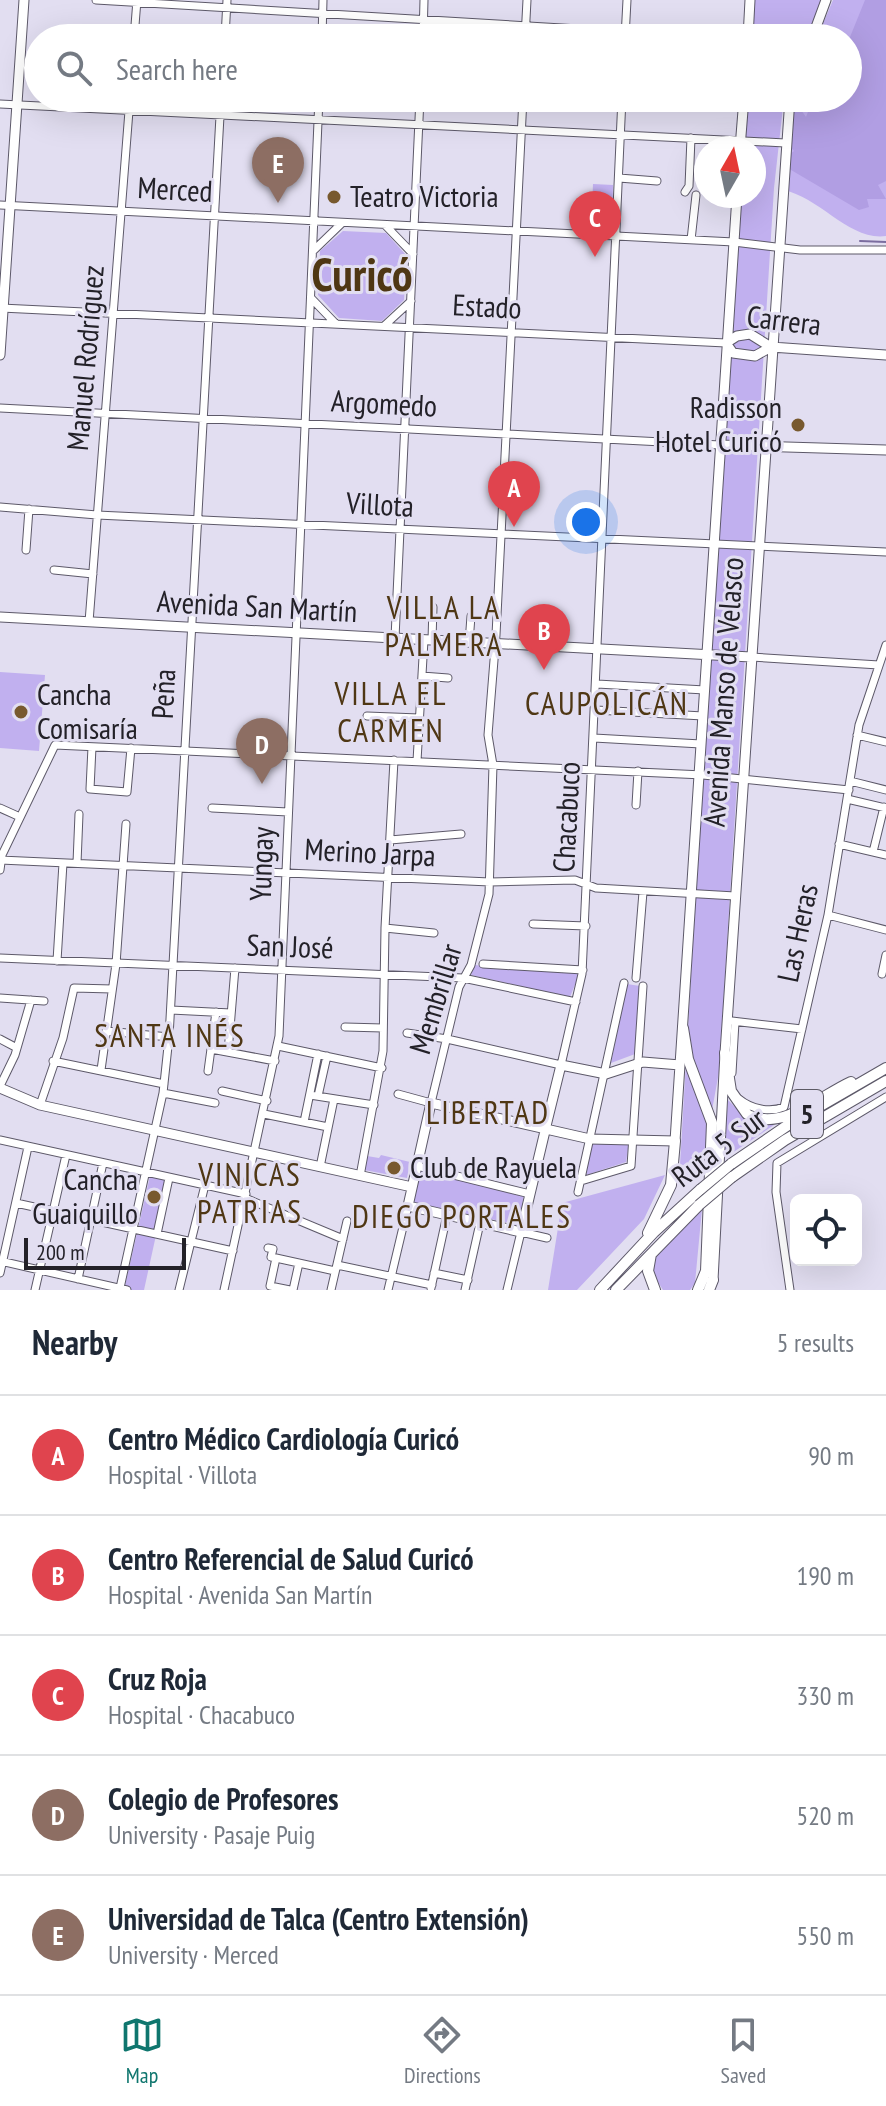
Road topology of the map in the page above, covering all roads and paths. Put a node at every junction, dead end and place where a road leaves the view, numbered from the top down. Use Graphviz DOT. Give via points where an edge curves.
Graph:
graph roads {
  1 [pos="24,0"];
  2 [pos="96,0"];
  3 [pos="323,0"];
  4 [pos="424,0"];
  5 [pos="527,0"];
  6 [pos="627,0"];
  7 [pos="750,0"];
  8 [pos="826,0"];
  9 [pos="137,1"];
  10 [pos="227,4"];
  11 [pos="323,14"];
  12 [pos="423,20"];
  13 [pos="135,24"];
  14 [pos="226,24"];
  15 [pos="323,24"];
  16 [pos="423,24"];
  17 [pos="482,24"];
  18 [pos="526,24"];
  19 [pos="626,24"];
  20 [pos="749,24"];
  21 [pos="817,24"];
  22 [pos="0,104"];
  23 [pos="17,105"];
  24 [pos="24,105"];
  25 [pos="129,112"];
  26 [pos="152,112"];
  27 [pos="220,112"];
  28 [pos="318,112"];
  29 [pos="419,112"];
  30 [pos="522,112"];
  31 [pos="622,112"];
  32 [pos="743,112"];
  33 [pos="788,112"];
  34 [pos="220,115"];
  35 [pos="318,120"];
  36 [pos="419,125"];
  37 [pos="521,130"];
  38 [pos="621,135"];
  39 [pos="741,136"];
  40 [pos="691,138"];
  41 [pos="694,138"];
  42 [pos="766,143"];
  43 [pos="785,143"];
  44 [pos="619,178"];
  45 [pos="657,181"];
  46 [pos="685,192"];
  47 [pos="694,199"];
  48 [pos="5,205"];
  49 [pos="736,208"];
  50 [pos="121,211"];
  51 [pos="214,216"];
  52 [pos="314,221"];
  53 [pos="342,223"];
  54 [pos="386,226"];
  55 [pos="414,227"];
  56 [pos="516,232"];
  57 [pos="617,236"];
  58 [pos="691,240"];
  59 [pos="734,242"];
  60 [pos="778,248"];
  61 [pos="886,250"];
  62 [pos="313,251"];
  63 [pos="413,254"];
  64 [pos="311,298"];
  65 [pos="411,301"];
  66 [pos="2,308"];
  67 [pos="113,312"];
  68 [pos="209,317"];
  69 [pos="310,323"];
  70 [pos="336,324"];
  71 [pos="384,326"];
  72 [pos="410,327"];
  73 [pos="512,332"];
  74 [pos="612,337"];
  75 [pos="729,344"];
  76 [pos="771,347"];
  77 [pos="0,355"];
  78 [pos="886,355"];
  79 [pos="0,408"];
  80 [pos="105,413"];
  81 [pos="203,419"];
  82 [pos="305,424"];
  83 [pos="405,429"];
  84 [pos="507,434"];
  85 [pos="608,439"];
  86 [pos="720,445"];
  87 [pos="765,446"];
  88 [pos="886,450"];
  89 [pos="0,507"];
  90 [pos="29,509"];
  91 [pos="97,515"];
  92 [pos="197,520"];
  93 [pos="301,525"];
  94 [pos="400,530"];
  95 [pos="501,536"];
  96 [pos="603,540"];
  97 [pos="713,545"];
  98 [pos="758,547"];
  99 [pos="26,550"];
  100 [pos="886,552"];
  101 [pos="54,570"];
  102 [pos="93,574"];
  103 [pos="433,607"];
  104 [pos="471,616"];
  105 [pos="0,617"];
  106 [pos="89,622"];
  107 [pos="191,627"];
  108 [pos="295,633"];
  109 [pos="395,638"];
  110 [pos="428,640"];
  111 [pos="469,643"];
  112 [pos="494,644"];
  113 [pos="886,645"];
  114 [pos="598,649"];
  115 [pos="707,654"];
  116 [pos="751,657"];
  117 [pos="879,665"];
  118 [pos="422,676"];
  119 [pos="448,678"];
  120 [pos="597,684"];
  121 [pos="705,690"];
  122 [pos="596,710"];
  123 [pos="367,716"];
  124 [pos="703,716"];
  125 [pos="419,718"];
  126 [pos="857,735"];
  127 [pos="594,738"];
  128 [pos="886,742"];
  129 [pos="701,744"];
  130 [pos="92,747"];
  131 [pos="131,748"];
  132 [pos="184,751"];
  133 [pos="290,755"];
  134 [pos="394,760"];
  135 [pos="417,761"];
  136 [pos="493,765"];
  137 [pos="593,768"];
  138 [pos="638,771"];
  139 [pos="698,775"];
  140 [pos="743,779"];
  141 [pos="886,780"];
  142 [pos="850,781"];
  143 [pos="885,789"];
  144 [pos="848,794"];
  145 [pos="636,805"];
  146 [pos="0,808"];
  147 [pos="212,808"];
  148 [pos="885,808"];
  149 [pos="288,812"];
  150 [pos="79,814"];
  151 [pos="20,817"];
  152 [pos="126,824"];
  153 [pos="461,834"];
  154 [pos="390,840"];
  155 [pos="839,844"];
  156 [pos="873,852"];
  157 [pos="886,855"];
  158 [pos="0,860"];
  159 [pos="63,863"];
  160 [pos="77,863"];
  161 [pos="125,866"];
  162 [pos="178,868"];
  163 [pos="0,870"];
  164 [pos="285,873"];
  165 [pos="388,878"];
  166 [pos="490,882"];
  167 [pos="588,885"];
  168 [pos="643,892"];
  169 [pos="691,896"];
  170 [pos="735,896"];
  171 [pos="828,915"];
  172 [pos="533,924"];
  173 [pos="586,926"];
  174 [pos="385,928"];
  175 [pos="886,930"];
  176 [pos="434,933"];
  177 [pos="886,955"];
  178 [pos="0,958"];
  179 [pos="57,961"];
  180 [pos="116,964"];
  181 [pos="483,964"];
  182 [pos="173,966"];
  183 [pos="235,968"];
  184 [pos="282,970"];
  185 [pos="583,970"];
  186 [pos="383,974"];
  187 [pos="882,974"];
  188 [pos="463,978"];
  189 [pos="636,978"];
  190 [pos="624,983"];
  191 [pos="643,986"];
  192 [pos="112,989"];
  193 [pos="0,998"];
  194 [pos="31,1000"];
  195 [pos="44,1001"];
  196 [pos="576,1002"];
  197 [pos="171,1010"];
  198 [pos="216,1012"];
  199 [pos="231,1013"];
  200 [pos="731,1021"];
  201 [pos="345,1027"];
  202 [pos="383,1028"];
  203 [pos="683,1028"];
  204 [pos="802,1029"];
  205 [pos="106,1031"];
  206 [pos="407,1033"];
  207 [pos="169,1037"];
  208 [pos="0,1039"];
  209 [pos="447,1039"];
  210 [pos="278,1046"];
  211 [pos="17,1048"];
  212 [pos="211,1049"];
  213 [pos="228,1052"];
  214 [pos="725,1053"];
  215 [pos="322,1055"];
  216 [pos="53,1061"];
  217 [pos="275,1061"];
  218 [pos="640,1063"];
  219 [pos="561,1065"];
  220 [pos="685,1065"];
  221 [pos="382,1068"];
  222 [pos="886,1068"];
  223 [pos="101,1070"];
  224 [pos="208,1071"];
  225 [pos="606,1074"];
  226 [pos="886,1084"];
  227 [pos="0,1087"];
  228 [pos="163,1088"];
  229 [pos="222,1091"];
  230 [pos="398,1094"];
  231 [pos="314,1095"];
  232 [pos="886,1097"];
  233 [pos="334,1099"];
  234 [pos="267,1101"];
  235 [pos="215,1103"];
  236 [pos="431,1103"];
  237 [pos="40,1105"];
  238 [pos="374,1105"];
  239 [pos="264,1114"];
  240 [pos="304,1122"];
  241 [pos="328,1127"];
  242 [pos="155,1130"];
  243 [pos="545,1131"];
  244 [pos="634,1138"];
  245 [pos="590,1139"];
  246 [pos="0,1140"];
  247 [pos="675,1141"];
  248 [pos="28,1147"];
  249 [pos="255,1152"];
  250 [pos="365,1152"];
  251 [pos="66,1155"];
  252 [pos="377,1155"];
  253 [pos="103,1163"];
  254 [pos="417,1166"];
  255 [pos="320,1167"];
  256 [pos="146,1173"];
  257 [pos="360,1176"];
  258 [pos="169,1178"];
  259 [pos="581,1181"];
  260 [pos="205,1185"];
  261 [pos="412,1187"];
  262 [pos="578,1192"];
  263 [pos="530,1194"];
  264 [pos="245,1196"];
  265 [pos="16,1203"];
  266 [pos="408,1206"];
  267 [pos="53,1212"];
  268 [pos="447,1215"];
  269 [pos="91,1219"];
  270 [pos="347,1221"];
  271 [pos="480,1223"];
  272 [pos="134,1229"];
  273 [pos="521,1232"];
  274 [pos="157,1234"];
  275 [pos="547,1238"];
  276 [pos="343,1239"];
  277 [pos="191,1241"];
  278 [pos="657,1245"];
  279 [pos="268,1248"];
  280 [pos="638,1248"];
  281 [pos="233,1251"];
  282 [pos="276,1258"];
  283 [pos="1,1261"];
  284 [pos="299,1263"];
  285 [pos="336,1268"];
  286 [pos="40,1270"];
  287 [pos="0,1273"];
  288 [pos="434,1273"];
  289 [pos="391,1277"];
  290 [pos="78,1279"];
  291 [pos="468,1280"];
  292 [pos="711,1287"];
  293 [pos="431,1288"];
  294 [pos="124,1289"];
  295 [pos="35,1290"];
  296 [pos="179,1290"];
  297 [pos="224,1290"];
  298 [pos="291,1290"];
  299 [pos="331,1290"];
  300 [pos="388,1290"];
  301 [pos="465,1290"];
  302 [pos="507,1290"];
  303 [pos="600,1290"];
  304 [pos="616,1290"];
  305 [pos="655,1290"];
  306 [pos="698,1290"];
  307 [pos="790,1290"];
  1 -- 23 [label="main road"];
  2 -- 9 [label="street"];
  3 -- 11 [label="street"];
  4 -- 12 [label="street"];
  5 -- 18 [label="street"];
  6 -- 19 [label="street"];
  7 -- 20 [label="main road"];
  8 -- 21 [label="main road"];
  9 -- 10 [label="street"];
  9 -- 13 [label="street"];
  10 -- 11 [label="street"];
  10 -- 14 [label="street"];
  11 -- 12 [label="street"];
  11 -- 15 [label="street"];
  12 -- 16 [label="street"];
  12 -- 17 [label="street"];
  22 -- 23 [label="street"];
  23 -- 24 [label="street"];
  23 -- 48 [label="main road"];
  25 -- 50 [label="street, Manuel Rodríguez"];
  26 -- 34 [label="street"];
  27 -- 34 [label="street, Peña"];
  28 -- 35 [label="street, Yungay"];
  29 -- 36 [label="street"];
  30 -- 37 [label="street"];
  31 -- 38 [label="street, Chacabuco"];
  32 -- 39 [label="main road"];
  33 -- 43 [label="main road, Avenida Manso de Velasco"];
  34 -- 35 [label="street"];
  34 -- 51 [label="street, Peña"];
  35 -- 36 [label="street"];
  35 -- 52 [label="street, Yungay"];
  36 -- 37 [label="street"];
  36 -- 55 [label="street"];
  37 -- 38 [label="street"];
  37 -- 56 [label="street"];
  38 -- 40 [label="street"];
  38 -- 44 [label="street, Chacabuco"];
  40 -- 41 [label="street"];
  40 -- 46 [label="street"];
  42 -- 43 [label="street"];
  43 -- 60 [label="main road, Avenida Manso de Velasco"];
  44 -- 45 [label="street"];
  44 -- 57 [label="street, Chacabuco"];
  47 -- 58 [label="street"];
  48 -- 50 [label="street, Merced"];
  48 -- 66 [label="main road"];
  49 -- 59 [label="main road, Avenida Manso de Velasco"];
  50 -- 51 [label="street, Merced"];
  50 -- 67 [label="street, Manuel Rodríguez"];
  51 -- 52 [label="street, Merced"];
  51 -- 68 [label="street, Peña"];
  52 -- 53 [label="street, Merced"];
  52 -- 62 [label="street, Yungay"];
  53 -- 54 [label="street, Merced"];
  53 -- 62 [label="street"];
  54 -- 55 [label="street, Merced"];
  54 -- 63 [label="street"];
  55 -- 56 [label="street, Merced"];
  55 -- 63 [label="street"];
  56 -- 57 [label="street, Merced"];
  56 -- 73 [label="street"];
  57 -- 58 [label="street, Merced"];
  57 -- 74 [label="street, Chacabuco"];
  58 -- 59 [label="street, Merced"];
  59 -- 60 [label="street, Merced"];
  59 -- 75 [label="main road, Avenida Manso de Velasco"];
  60 -- 61 [label="street, Merced"];
  60 -- 76 [label="main road, Avenida Manso de Velasco"];
  62 -- 64 [label="street, Yungay"];
  63 -- 65 [label="street"];
  64 -- 69 [label="street, Yungay"];
  64 -- 70 [label="street"];
  65 -- 71 [label="street"];
  65 -- 72 [label="street"];
  66 -- 67 [label="street, Estado"];
  66 -- 77 [label="main road"];
  67 -- 68 [label="street, Estado"];
  67 -- 80 [label="street, Manuel Rodríguez"];
  68 -- 69 [label="street, Estado"];
  68 -- 81 [label="street, Peña"];
  69 -- 70 [label="street, Estado"];
  69 -- 82 [label="street, Yungay"];
  70 -- 71 [label="street, Estado"];
  71 -- 72 [label="street, Estado"];
  72 -- 73 [label="street, Estado"];
  72 -- 83 [label="street"];
  73 -- 74 [label="street, Estado"];
  73 -- 84 [label="street"];
  74 -- 75 [label="street, Estado"];
  74 -- 85 [label="street, Chacabuco"];
  75 -- 76 [label="main road, Carrera" via="750,334"];
  75 -- 76 [label="main road, Estado" via="733,353 747,357"];
  75 -- 86 [label="main road, Avenida Manso de Velasco"];
  76 -- 78 [label="main road, Carrera"];
  76 -- 87 [label="main road, Avenida Manso de Velasco"];
  79 -- 80 [label="street, Argomedo"];
  80 -- 81 [label="street, Argomedo"];
  80 -- 91 [label="street, Manuel Rodríguez"];
  81 -- 82 [label="street, Argomedo"];
  81 -- 92 [label="street, Peña"];
  82 -- 83 [label="street, Argomedo"];
  82 -- 93 [label="street, Yungay"];
  83 -- 84 [label="street, Argomedo"];
  83 -- 94 [label="street"];
  84 -- 85 [label="street, Argomedo"];
  84 -- 95 [label="street"];
  85 -- 86 [label="street, Argomedo"];
  85 -- 96 [label="street, Chacabuco"];
  86 -- 87 [label="main road, Argomedo"];
  86 -- 97 [label="main road, Avenida Manso de Velasco"];
  87 -- 88 [label="main road, Argomedo"];
  87 -- 98 [label="main road, Avenida Manso de Velasco"];
  89 -- 90 [label="street, Villota"];
  90 -- 91 [label="street, Villota"];
  90 -- 99 [label="street"];
  91 -- 92 [label="street, Villota"];
  91 -- 102 [label="street, Manuel Rodríguez"];
  92 -- 93 [label="street, Villota"];
  92 -- 107 [label="street, Peña"];
  93 -- 94 [label="street, Villota"];
  93 -- 108 [label="street, Yungay"];
  94 -- 95 [label="street, Villota"];
  94 -- 109 [label="street"];
  95 -- 96 [label="street, Villota"];
  95 -- 112 [label="street"];
  96 -- 97 [label="street, Villota"];
  96 -- 114 [label="street, Chacabuco"];
  97 -- 98 [label="street, Villota"];
  97 -- 115 [label="main road, Avenida Manso de Velasco"];
  98 -- 100 [label="street, Villota"];
  98 -- 116 [label="main road, Avenida Manso de Velasco"];
  101 -- 102 [label="street"];
  102 -- 106 [label="street, Manuel Rodríguez"];
  103 -- 110 [label="street"];
  104 -- 111 [label="street"];
  105 -- 106 [label="main road, Avenida San Martín"];
  106 -- 107 [label="main road, Avenida San Martín"];
  107 -- 108 [label="main road, Avenida San Martín"];
  107 -- 132 [label="street, Peña"];
  108 -- 109 [label="main road, Avenida San Martín"];
  108 -- 133 [label="street, Yungay"];
  109 -- 110 [label="main road, Avenida San Martín"];
  110 -- 111 [label="main road, Avenida San Martín"];
  110 -- 118 [label="street"];
  111 -- 112 [label="main road, Avenida San Martín"];
  112 -- 114 [label="main road, Avenida San Martín"];
  112 -- 136 [label="street, Membrillar" via="488,735"];
  113 -- 117 [label="street, Las Heras"];
  114 -- 115 [label="main road, Avenida San Martín"];
  114 -- 120 [label="street, Chacabuco"];
  115 -- 116 [label="main road, Avenida San Martín"];
  115 -- 121 [label="main road, Avenida Manso de Velasco"];
  116 -- 117 [label="street"];
  116 -- 140 [label="main road, Avenida Manso de Velasco"];
  117 -- 126 [label="street, Las Heras"];
  118 -- 119 [label="street"];
  118 -- 125 [label="street"];
  120 -- 121 [label="street"];
  120 -- 122 [label="street, Chacabuco"];
  121 -- 124 [label="main road, Avenida Manso de Velasco"];
  122 -- 124 [label="street"];
  122 -- 127 [label="street, Chacabuco"];
  123 -- 125 [label="street"];
  124 -- 129 [label="main road, Avenida Manso de Velasco"];
  125 -- 135 [label="street"];
  126 -- 128 [label="street"];
  126 -- 142 [label="street, Las Heras"];
  127 -- 129 [label="street"];
  127 -- 137 [label="street, Chacabuco"];
  129 -- 139 [label="main road, Avenida Manso de Velasco"];
  130 -- 131 [label="street"];
  130 -- 131 [label="street" via="90,789 127,792"];
  130 -- 151 [label="street" via="55,745"];
  131 -- 132 [label="street"];
  132 -- 133 [label="street"];
  132 -- 162 [label="street, Peña"];
  133 -- 134 [label="street"];
  133 -- 149 [label="street, Yungay"];
  134 -- 135 [label="street"];
  134 -- 154 [label="street"];
  135 -- 136 [label="street"];
  136 -- 137 [label="street"];
  136 -- 166 [label="street, Membrillar"];
  137 -- 138 [label="street"];
  137 -- 167 [label="street, Chacabuco"];
  138 -- 139 [label="street"];
  138 -- 145 [label="street"];
  139 -- 140 [label="street"];
  139 -- 169 [label="main road, Avenida Manso de Velasco"];
  140 -- 144 [label="street"];
  140 -- 170 [label="main road, Avenida Manso de Velasco"];
  141 -- 143 [label="street"];
  142 -- 143 [label="street"];
  142 -- 144 [label="street, Las Heras"];
  144 -- 148 [label="street"];
  144 -- 155 [label="street, Las Heras"];
  146 -- 151 [label="street"];
  147 -- 149 [label="street"];
  148 -- 156 [label="street"];
  149 -- 164 [label="street, Yungay"];
  150 -- 160 [label="street"];
  151 -- 158 [label="street"];
  152 -- 161 [label="street"];
  153 -- 154 [label="street"];
  154 -- 165 [label="street"];
  155 -- 156 [label="street"];
  155 -- 171 [label="street, Las Heras"];
  156 -- 157 [label="street"];
  158 -- 159 [label="street, Merino Jarpa"];
  158 -- 163 [label="street"];
  159 -- 160 [label="street, Merino Jarpa"];
  159 -- 179 [label="street"];
  160 -- 161 [label="street, Merino Jarpa"];
  161 -- 162 [label="street, Merino Jarpa"];
  161 -- 180 [label="street"];
  162 -- 164 [label="street, Merino Jarpa"];
  162 -- 182 [label="street, Peña"];
  164 -- 165 [label="street, Merino Jarpa"];
  164 -- 184 [label="street, Yungay"];
  165 -- 166 [label="street, Merino Jarpa"];
  165 -- 174 [label="street"];
  166 -- 167 [label="street, Merino Jarpa" via="575,880"];
  166 -- 188 [label="street, Membrillar" via="484,923"];
  167 -- 168 [label="street, Merino Jarpa"];
  167 -- 173 [label="street, Chacabuco"];
  168 -- 169 [label="street, Merino Jarpa"];
  168 -- 189 [label="street"];
  169 -- 170 [label="street, Merino Jarpa"];
  169 -- 203 [label="main road, Avenida Manso de Velasco"];
  170 -- 200 [label="main road, Avenida Manso de Velasco"];
  171 -- 175 [label="street"];
  171 -- 204 [label="street, Las Heras"];
  172 -- 173 [label="street"];
  173 -- 185 [label="street, Chacabuco"];
  174 -- 176 [label="street"];
  174 -- 186 [label="street"];
  177 -- 187 [label="street"];
  178 -- 179 [label="street, San José"];
  179 -- 180 [label="street, San José"];
  180 -- 182 [label="street, San José"];
  180 -- 192 [label="street"];
  181 -- 185 [label="street"];
  182 -- 183 [label="street, San José"];
  182 -- 197 [label="street, Peña"];
  183 -- 184 [label="street, San José"];
  183 -- 199 [label="street"];
  184 -- 186 [label="street, San José"];
  184 -- 210 [label="street, Yungay"];
  185 -- 196 [label="street, Chacabuco"];
  186 -- 188 [label="street, San José"];
  186 -- 202 [label="street"];
  188 -- 196 [label="street, San José"];
  188 -- 209 [label="street, Membrillar"];
  190 -- 225 [label="street"];
  191 -- 218 [label="street"];
  192 -- 205 [label="street"];
  192 -- 216 [label="street" via="74,988"];
  193 -- 194 [label="street"];
  194 -- 195 [label="street"];
  194 -- 211 [label="street"];
  196 -- 219 [label="street, Chacabuco"];
  197 -- 198 [label="street"];
  197 -- 207 [label="street, Peña"];
  198 -- 199 [label="street"];
  198 -- 212 [label="street"];
  199 -- 213 [label="street"];
  200 -- 204 [label="street"];
  200 -- 204 [label="street, Las Heras" via="735,1094 752,1107 775,1110 784,1107"];
  200 -- 214 [label="main road, Avenida Manso de Velasco"];
  201 -- 202 [label="street"];
  202 -- 221 [label="street"];
  203 -- 220 [label="highway"];
  205 -- 207 [label="street"];
  205 -- 223 [label="street"];
  206 -- 209 [label="street"];
  207 -- 228 [label="street, Peña"];
  208 -- 211 [label="street"];
  209 -- 219 [label="street"];
  209 -- 236 [label="street, Membrillar"];
  210 -- 215 [label="street"];
  210 -- 217 [label="street, Yungay"];
  211 -- 227 [label="street"];
  212 -- 213 [label="street"];
  212 -- 224 [label="street"];
  213 -- 217 [label="street"];
  214 -- 222 [label="highway" via="731,1091 749,1115 767,1120 784,1117"];
  214 -- 292 [label="main road, Avenida Manso de Velasco"];
  215 -- 221 [label="street"];
  215 -- 231 [label="street"];
  216 -- 223 [label="street"];
  216 -- 237 [label="street"];
  217 -- 234 [label="street, Yungay"];
  218 -- 220 [label="main road"];
  218 -- 225 [label="main road"];
  218 -- 244 [label="street"];
  219 -- 225 [label="main road"];
  219 -- 243 [label="main road, Chacabuco"];
  220 -- 247 [label="main road"];
  220 -- 306 [label="highway" via="712,1123 706,1271"];
  221 -- 238 [label="street"];
  222 -- 280 [label="highway, Ruta 5 Sur / 5, bridge" via="731,1164"];
  223 -- 228 [label="street"];
  225 -- 245 [label="street"];
  226 -- 278 [label="highway, Ruta 5 Sur / 5, bridge" via="785,1140 732,1177"];
  227 -- 237 [label="main road"];
  228 -- 235 [label="street"];
  228 -- 242 [label="street, Peña"];
  229 -- 234 [label="street"];
  230 -- 236 [label="street"];
  231 -- 233 [label="street"];
  231 -- 240 [label="street"];
  232 -- 307 [label="street" via="777,1163"];
  233 -- 238 [label="street"];
  233 -- 241 [label="street"];
  234 -- 239 [label="street, Yungay"];
  236 -- 243 [label="main road"];
  236 -- 254 [label="main road, Membrillar"];
  237 -- 242 [label="main road"];
  238 -- 250 [label="street"];
  239 -- 240 [label="street"];
  239 -- 249 [label="street, Yungay"];
  240 -- 241 [label="street"];
  241 -- 255 [label="street"];
  242 -- 249 [label="main road"];
  242 -- 256 [label="street, Peña"];
  243 -- 245 [label="main road"];
  243 -- 263 [label="main road, Chacabuco"];
  244 -- 245 [label="main road"];
  244 -- 247 [label="main road"];
  244 -- 259 [label="street" via="631,1166"];
  245 -- 259 [label="street"];
  246 -- 248 [label="street"];
  247 -- 280 [label="highway" via="671,1185"];
  248 -- 251 [label="street"];
  248 -- 265 [label="street"];
  249 -- 255 [label="main road"];
  249 -- 264 [label="street, Yungay"];
  250 -- 252 [label="street"];
  250 -- 257 [label="street"];
  251 -- 253 [label="street"];
  251 -- 267 [label="street"];
  253 -- 256 [label="street"];
  253 -- 269 [label="street"];
  254 -- 261 [label="main road, Membrillar"];
  254 -- 263 [label="street"];
  255 -- 257 [label="main road"];
  256 -- 258 [label="street"];
  256 -- 272 [label="street, Peña"];
  257 -- 261 [label="main road"];
  258 -- 260 [label="street"];
  258 -- 274 [label="street"];
  259 -- 262 [label="street"];
  260 -- 264 [label="street"];
  260 -- 277 [label="street"];
  261 -- 266 [label="main road, Membrillar"];
  263 -- 273 [label="main road, Chacabuco"];
  264 -- 276 [label="street"];
  264 -- 281 [label="street, Yungay"];
  265 -- 267 [label="street"];
  265 -- 283 [label="street"];
  266 -- 268 [label="main road"];
  266 -- 289 [label="street, Membrillar"];
  267 -- 269 [label="street"];
  267 -- 286 [label="street"];
  268 -- 271 [label="main road"];
  268 -- 288 [label="street"];
  269 -- 272 [label="street"];
  269 -- 290 [label="street"];
  270 -- 276 [label="street"];
  271 -- 273 [label="main road"];
  271 -- 291 [label="street"];
  272 -- 274 [label="street"];
  272 -- 294 [label="street, Peña"];
  273 -- 275 [label="street"];
  273 -- 302 [label="street, Chacabuco"];
  274 -- 277 [label="street"];
  276 -- 285 [label="street"];
  277 -- 281 [label="street"];
  277 -- 296 [label="street"];
  278 -- 304 [label="highway, Ruta 5 Sur / 5"];
  278 -- 305 [label="highway" via="648,1267"];
  279 -- 282 [label="street"];
  280 -- 303 [label="highway, Ruta 5 Sur / 5"];
  281 -- 297 [label="street, Yungay"];
  282 -- 284 [label="street"];
  282 -- 298 [label="street" via="270,1286"];
  283 -- 286 [label="street"];
  283 -- 287 [label="street"];
  284 -- 285 [label="street"];
  284 -- 298 [label="street"];
  285 -- 289 [label="street"];
  285 -- 299 [label="street"];
  286 -- 290 [label="street"];
  286 -- 295 [label="street"];
  288 -- 291 [label="street"];
  288 -- 293 [label="street"];
  289 -- 293 [label="street"];
  289 -- 300 [label="street, Membrillar"];
  290 -- 294 [label="street"];
  291 -- 301 [label="street"];
}
